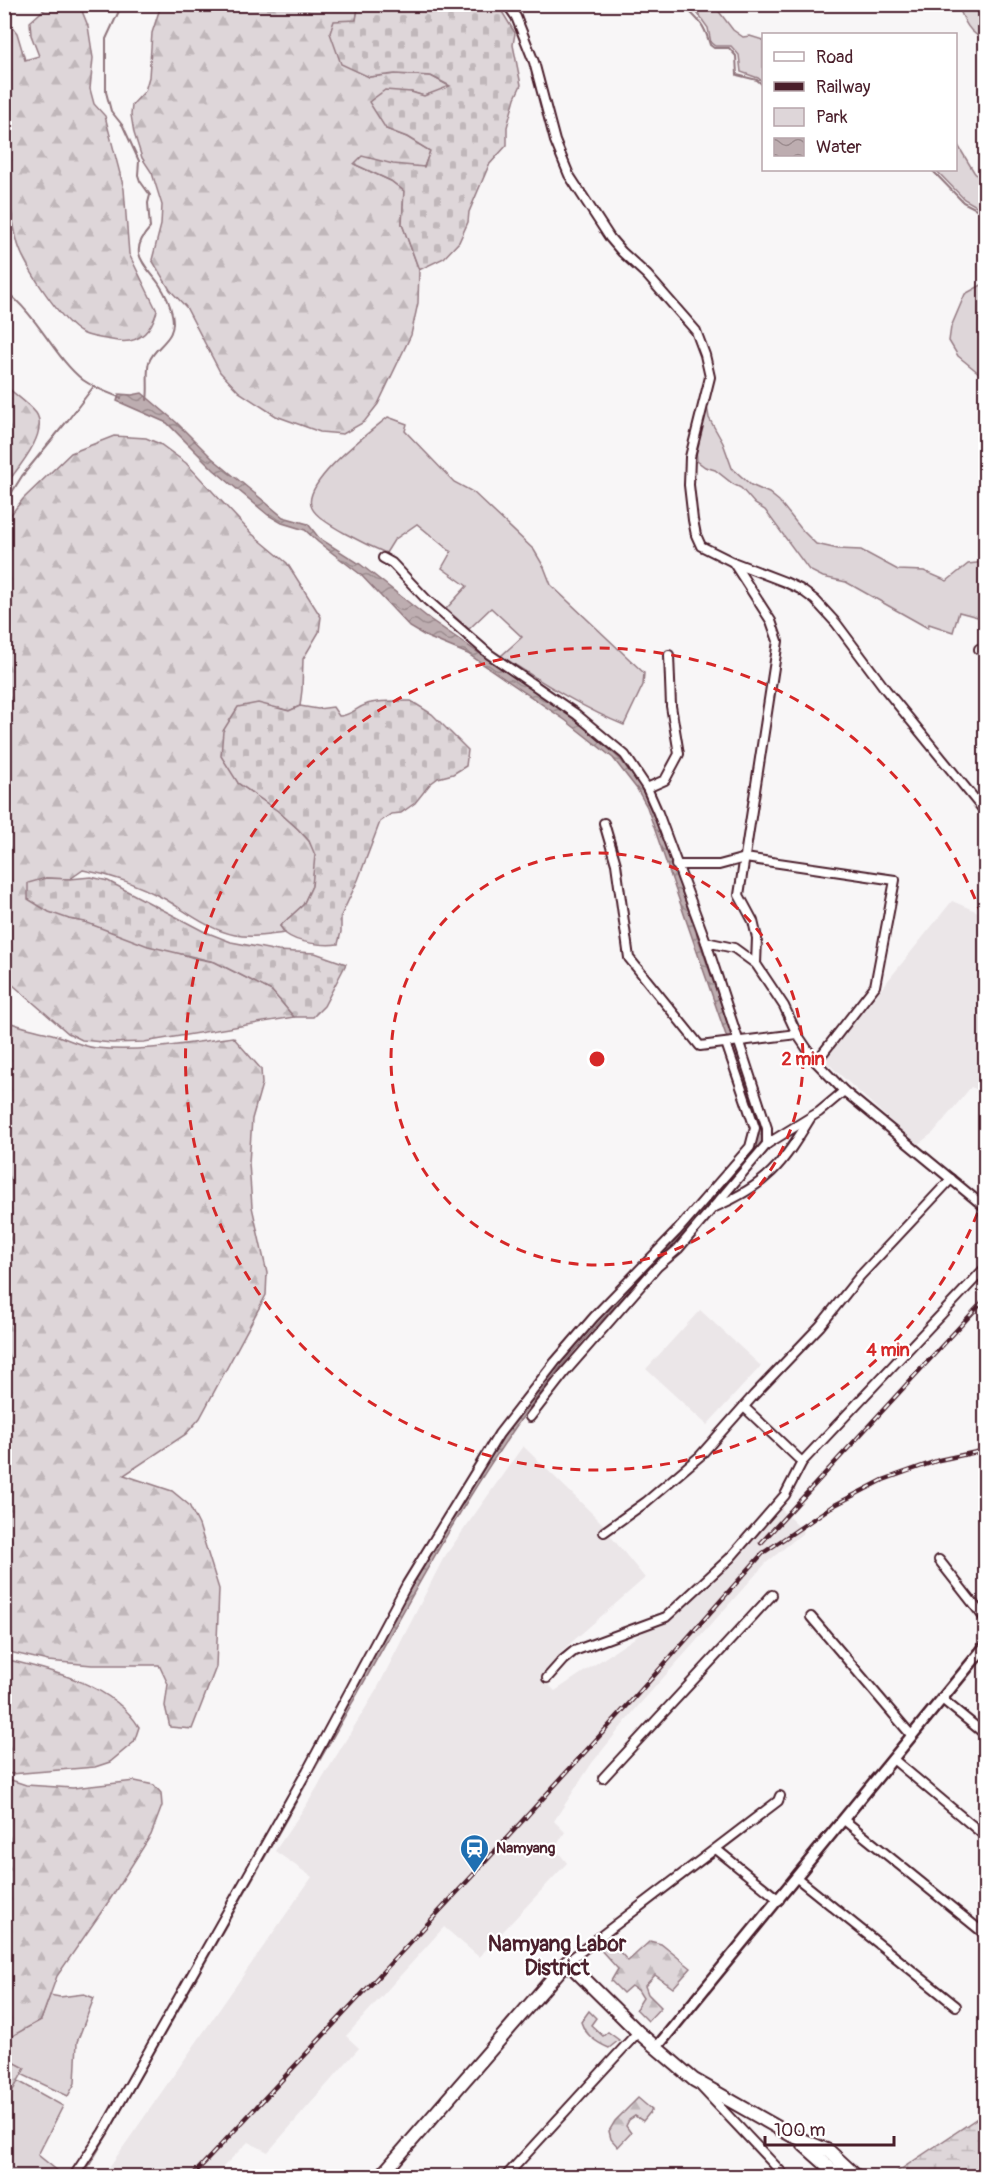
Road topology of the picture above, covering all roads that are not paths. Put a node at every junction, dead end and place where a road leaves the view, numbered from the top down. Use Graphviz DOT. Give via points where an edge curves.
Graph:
graph roads {
  1 [pos="507,4"];
  2 [pos="383,558"];
  3 [pos="733,562"];
  4 [pos="669,655"];
  5 [pos="647,788"];
  6 [pos="986,813"];
  7 [pos="604,823"];
  8 [pos="745,858"];
  9 [pos="676,865"];
  10 [pos="706,942"];
  11 [pos="756,964"];
  12 [pos="796,1034"];
  13 [pos="731,1042"];
  14 [pos="816,1062"];
  15 [pos="844,1091"];
  16 [pos="812,1116"];
  17 [pos="767,1144"];
  18 [pos="951,1179"];
  19 [pos="714,1207"];
  20 [pos="986,1208"];
  21 [pos="986,1268"];
  22 [pos="744,1407"];
  23 [pos="530,1417"];
  24 [pos="802,1462"];
  25 [pos="604,1532"];
  26 [pos="939,1560"];
  27 [pos="772,1595"];
  28 [pos="811,1617"];
  29 [pos="986,1620"];
  30 [pos="986,1645"];
  31 [pos="547,1678"];
  32 [pos="942,1699"];
  33 [pos="986,1735"];
  34 [pos="912,1736"];
  35 [pos="893,1759"];
  36 [pos="603,1778"];
  37 [pos="780,1796"];
  38 [pos="844,1820"];
  39 [pos="986,1837"];
  40 [pos="716,1848"];
  41 [pos="797,1878"];
  42 [pos="779,1900"];
  43 [pos="986,1935"];
  44 [pos="567,1962"];
  45 [pos="956,2006"];
  46 [pos="638,2031"];
  47 [pos="657,2047"];
  48 [pos="694,2080"];
  49 [pos="838,2170"];
  50 [pos="74,2176"];
  51 [pos="381,2176"];
  52 [pos="506,2176"];
  53 [pos="785,2176"];
  54 [pos="856,2176"];
  1 -- 3 [label="street" via="534,62 555,141 569,175 610,238 696,331 710,378 690,457 693,520 701,546"];
  2 -- 5 [label="street" via="489,654 598,731 625,755"];
  3 -- 6 [label="street" via="785,582 815,600"];
  3 -- 8 [label="street" via="771,621 778,641"];
  4 -- 5 [label="street" via="671,706 679,754 665,780"];
  5 -- 9 [label="street"];
  7 -- 13 [label="street" via="616,864 629,958 700,1046"];
  8 -- 9 [label="street" via="719,865"];
  8 -- 11 [label="street" via="739,895 753,921"];
  8 -- 14 [label="street" via="895,880 875,986"];
  9 -- 10 [label="street"];
  10 -- 11 [label="street" via="735,948"];
  10 -- 13 [label="street"];
  11 -- 12 [label="street" via="784,1006"];
  12 -- 13 [label="street"];
  12 -- 14 [label="street"];
  13 -- 17 [label="street" via="767,1128"];
  13 -- 50 [label="street" via="755,1128 750,1147 594,1317 499,1434 407,1584 307,1771 103,2132"];
  14 -- 15 [label="street"];
  15 -- 16 [label="street"];
  15 -- 18 [label="street"];
  16 -- 17 [label="street"];
  16 -- 19 [label="street" via="789,1152 757,1186"];
  17 -- 19 [label="street"];
  18 -- 20 [label="street"];
  18 -- 22 [label="street"];
  19 -- 23 [label="street" via="657,1267"];
  21 -- 24 [label="street"];
  22 -- 24 [label="street"];
  22 -- 25 [label="street" via="700,1456"];
  24 -- 31 [label="street" via="785,1495 737,1550 666,1617 574,1651"];
  26 -- 29 [label="street"];
  27 -- 36 [label="street"];
  28 -- 34 [label="street"];
  30 -- 32 [label="street"];
  32 -- 33 [label="street"];
  32 -- 34 [label="street"];
  34 -- 35 [label="street"];
  35 -- 38 [label="street"];
  35 -- 39 [label="street"];
  37 -- 40 [label="street"];
  38 -- 41 [label="street"];
  38 -- 43 [label="street"];
  40 -- 42 [label="street"];
  40 -- 44 [label="street"];
  41 -- 42 [label="street"];
  41 -- 45 [label="street"];
  42 -- 47 [label="street"];
  44 -- 46 [label="main road"];
  44 -- 51 [label="main road"];
  46 -- 47 [label="main road"];
  46 -- 52 [label="street"];
  47 -- 48 [label="main road"];
  48 -- 49 [label="main road" via="791,2135 830,2151"];
  48 -- 53 [label="street"];
  49 -- 54 [label="main road"];
}
